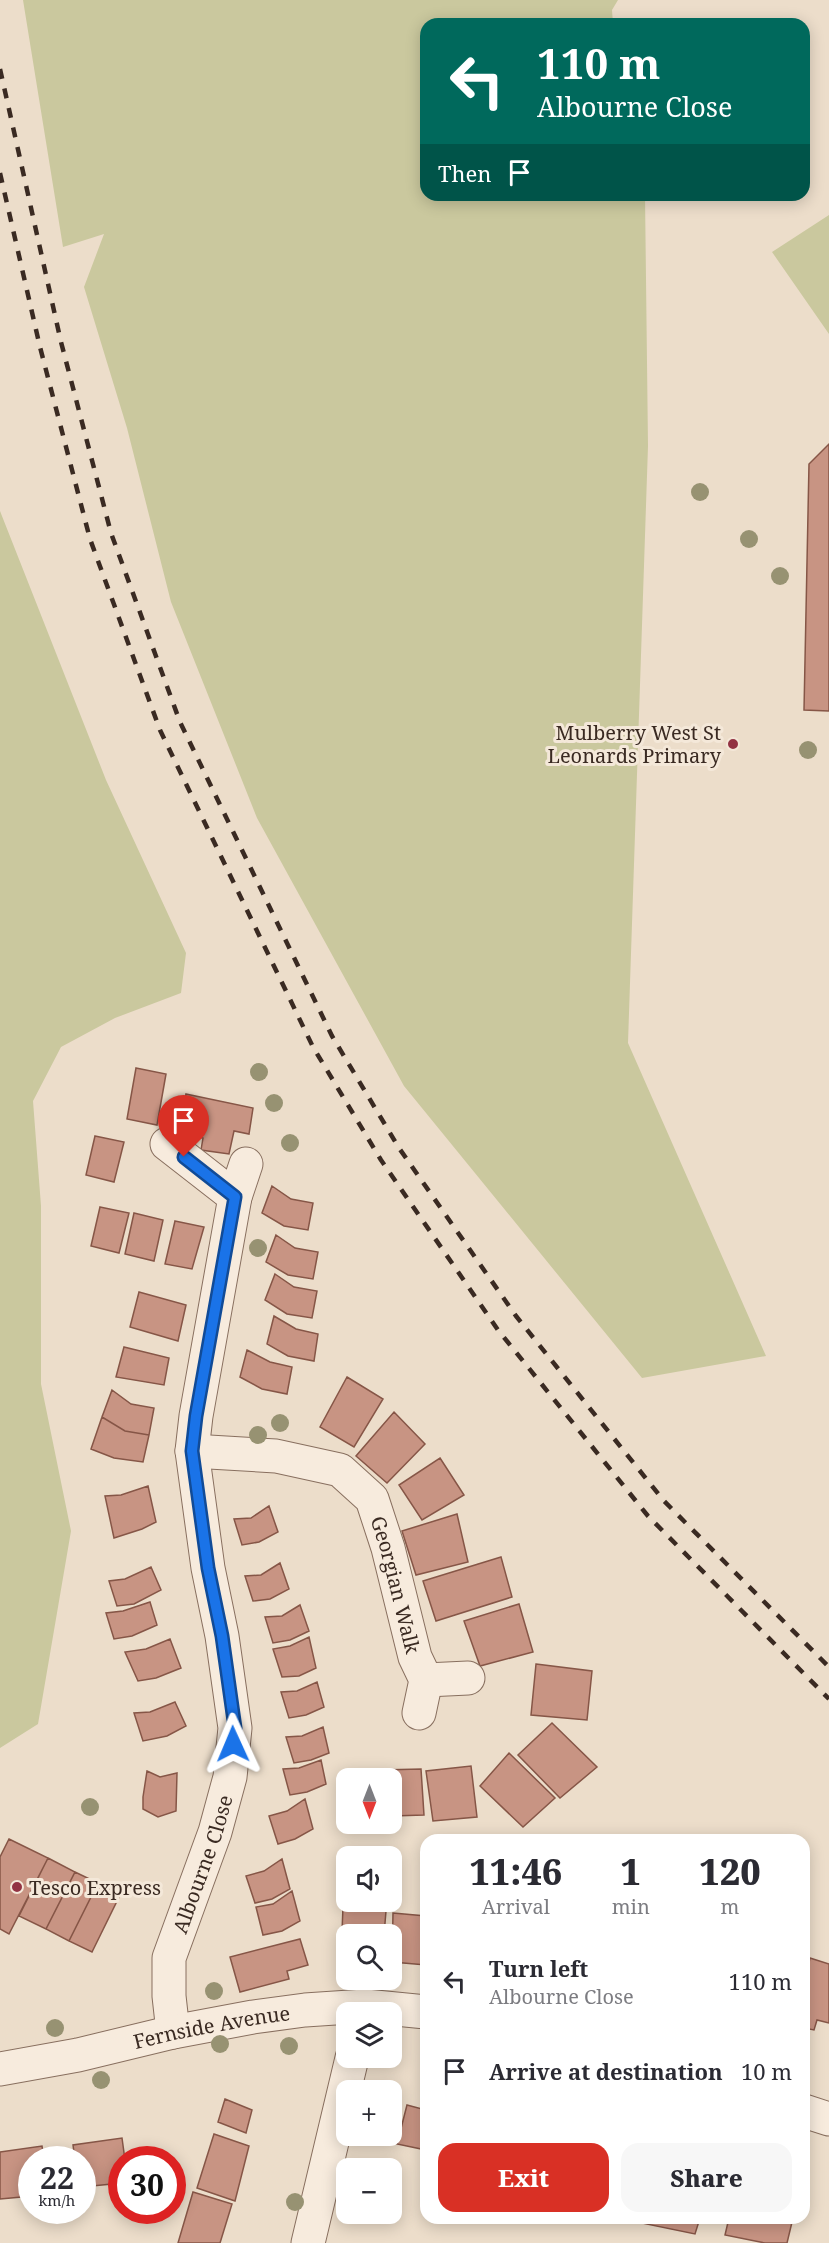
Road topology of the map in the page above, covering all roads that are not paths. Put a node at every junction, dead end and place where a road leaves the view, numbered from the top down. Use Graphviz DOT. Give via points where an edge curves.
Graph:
graph roads {
  1 [pos="167,1144"];
  2 [pos="246,1164"];
  3 [pos="235,1197"];
  4 [pos="192,1451"];
  5 [pos="468,1678"];
  6 [pos="426,1680"];
  7 [pos="419,1713"];
  8 [pos="336,2009"];
  9 [pos="402,2011"];
  10 [pos="420,2012"];
  11 [pos="173,2032"];
  12 [pos="350,2068"];
  13 [pos="0,2069"];
  14 [pos="810,2113"];
  15 [pos="829,2119"];
  16 [pos="308,2243"];
  1 -- 3 [label="street"];
  2 -- 3 [label="street, Albourne Close"];
  3 -- 4 [label="street, Albourne Close"];
  4 -- 6 [label="street, Georgian Walk" via="276,1456 340,1470 372,1500"];
  4 -- 11 [label="street, Albourne Close" via="235,1728 230,1777 215,1832 169,1958"];
  5 -- 6 [label="street"];
  6 -- 7 [label="street"];
  8 -- 11 [label="street, Fernside Avenue" via="253,2017"];
  9 -- 10 [label="street, Fernside Avenue"];
  11 -- 13 [label="street, Fernside Avenue"];
  12 -- 16 [label="street"];
  14 -- 15 [label="street"];
}
